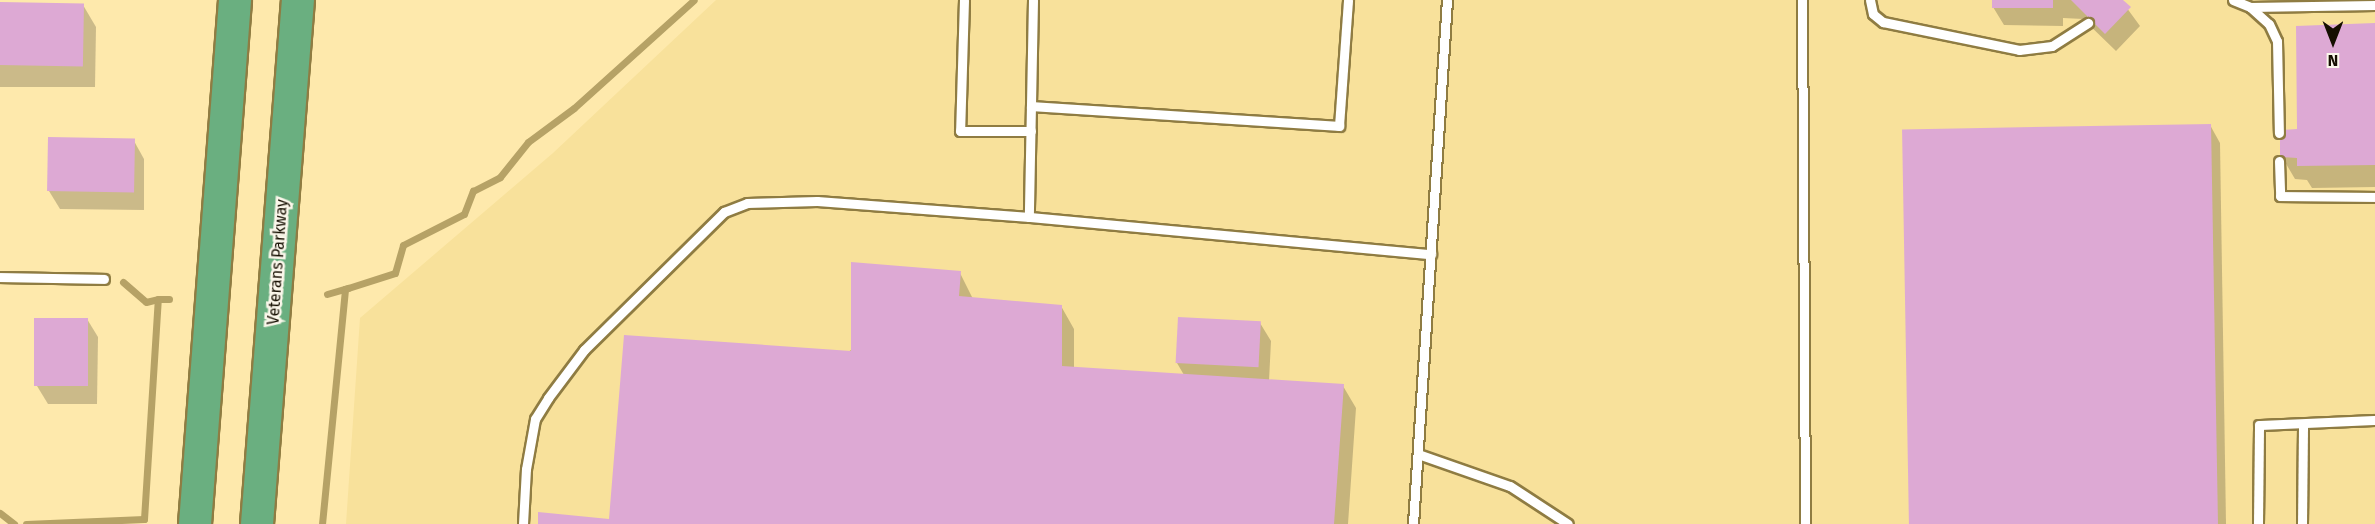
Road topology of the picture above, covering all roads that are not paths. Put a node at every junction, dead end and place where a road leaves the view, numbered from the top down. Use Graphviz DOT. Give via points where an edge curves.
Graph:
graph roads {
  1 [pos="235,0"];
  2 [pos="298,0"];
  3 [pos="964,0"];
  4 [pos="1033,0"];
  5 [pos="1348,0"];
  6 [pos="1447,0"];
  7 [pos="1802,0"];
  8 [pos="1870,0"];
  9 [pos="2233,0"];
  10 [pos="2375,5"];
  11 [pos="2250,7"];
  12 [pos="2088,23"];
  13 [pos="1031,106"];
  14 [pos="1031,131"];
  15 [pos="2279,133"];
  16 [pos="2279,161"];
  17 [pos="2375,197"];
  18 [pos="1029,217"];
  19 [pos="1431,254"];
  20 [pos="0,277"];
  21 [pos="104,279"];
  22 [pos="2375,420"];
  23 [pos="2303,424"];
  24 [pos="1418,454"];
  25 [pos="195,524"];
  26 [pos="257,524"];
  27 [pos="523,524"];
  28 [pos="1413,524"];
  29 [pos="1568,524"];
  30 [pos="1805,524"];
  31 [pos="2258,524"];
  32 [pos="2302,524"];
  1 -- 25 [label="highway"];
  2 -- 26 [label="highway, Veterans Parkway"];
  3 -- 14 [label="lane" via="960,131"];
  4 -- 13 [label="lane"];
  5 -- 13 [label="lane" via="1339,126"];
  6 -- 19 [label="lane"];
  7 -- 30 [label="lane"];
  8 -- 12 [label="lane" via="1873,14 1883,22 2019,50 2052,46"];
  9 -- 11 [label="lane"];
  10 -- 11 [label="lane"];
  11 -- 15 [label="lane" via="2269,24 2277,41"];
  13 -- 14 [label="lane"];
  14 -- 18 [label="lane"];
  16 -- 17 [label="lane" via="2280,196"];
  18 -- 19 [label="lane"];
  18 -- 27 [label="lane" via="817,201 747,203 724,212 585,350 548,398 535,419 526,469"];
  19 -- 24 [label="lane"];
  20 -- 21 [label="lane"];
  22 -- 23 [label="lane"];
  23 -- 31 [label="lane" via="2259,425"];
  23 -- 32 [label="lane"];
  24 -- 28 [label="lane"];
  24 -- 29 [label="lane" via="1510,486"];
}
